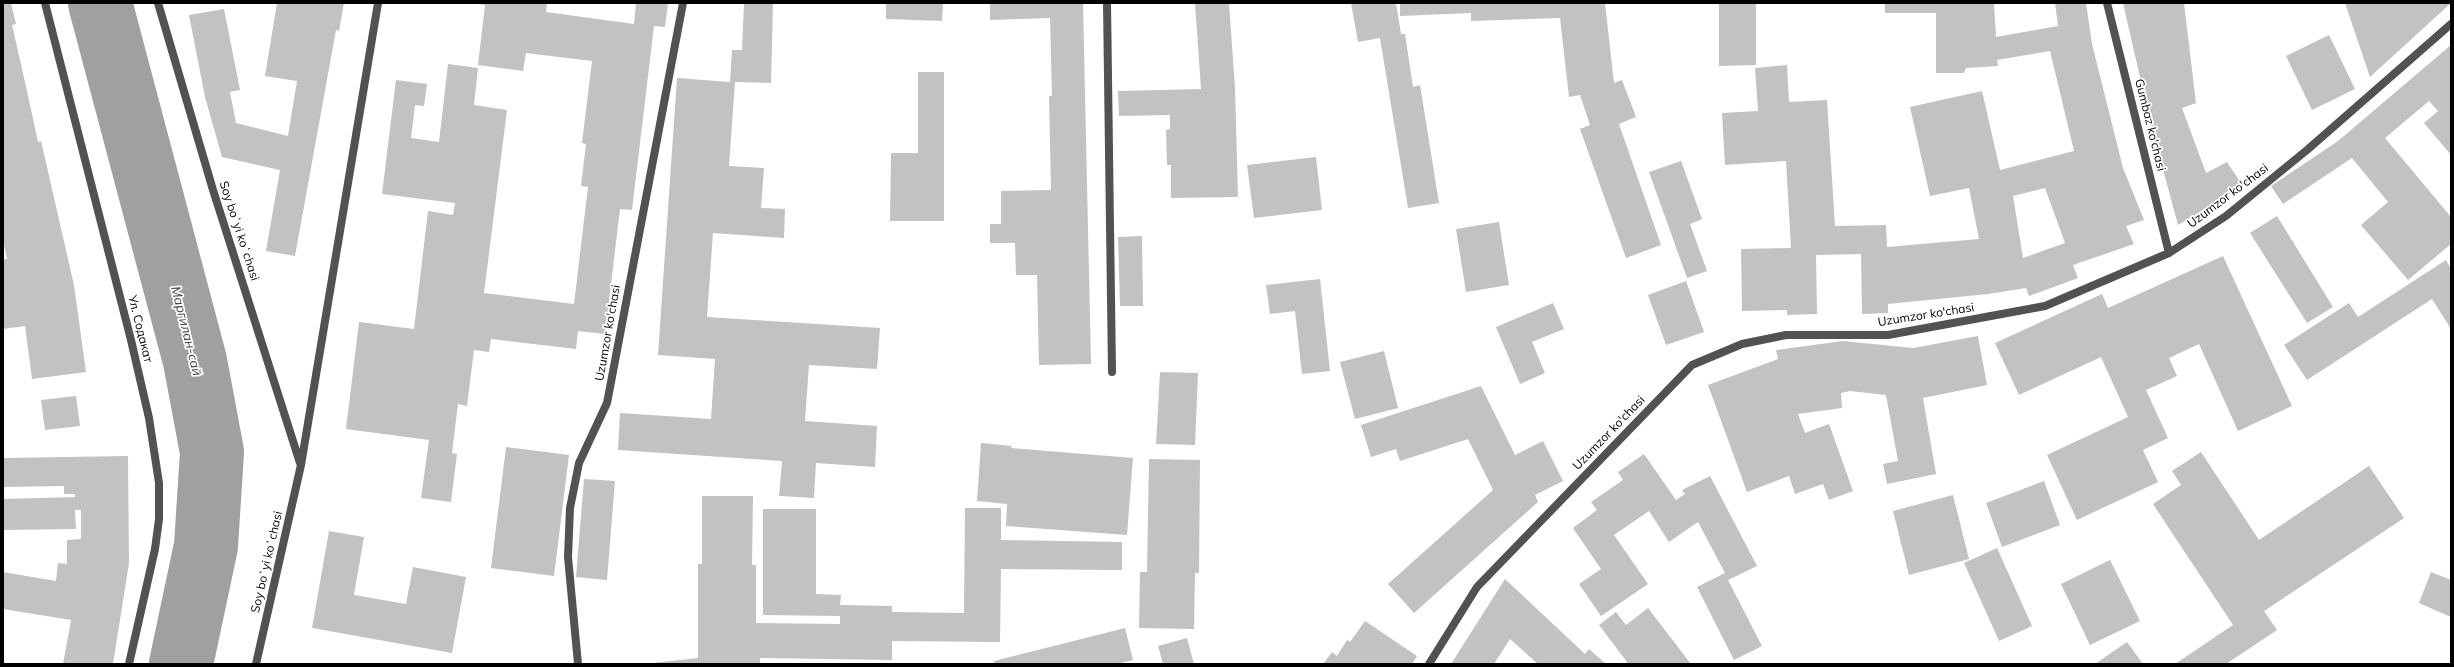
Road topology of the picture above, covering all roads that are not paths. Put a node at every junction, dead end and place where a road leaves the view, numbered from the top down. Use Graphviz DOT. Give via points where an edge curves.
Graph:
graph roads {
  1 [pos="45,3"];
  2 [pos="158,3"];
  3 [pos="378,3"];
  4 [pos="683,3"];
  5 [pos="1107,3"];
  6 [pos="2107,3"];
  7 [pos="2451,24"];
  8 [pos="2169,253"];
  9 [pos="1112,372"];
  10 [pos="301,465"];
  11 [pos="129,664"];
  12 [pos="256,664"];
  13 [pos="578,664"];
  14 [pos="1429,664"];
  1 -- 11 [label="street, Ул. Содакат" via="149,418 159,483 159,519 155,549"];
  2 -- 10 [label="street, Soy boʻyi koʻchasi" via="213,190"];
  3 -- 10 [label="street, Soy boʻyi koʻchasi"];
  4 -- 13 [label="street, Uzumzor ko'chasi" via="607,403 579,463 570,508 568,557"];
  5 -- 9 [label="street"];
  6 -- 8 [label="street, Gumbaz ko'chasi"];
  7 -- 8 [label="street, Uzumzor ko'chasi" via="2296,160 2226,216"];
  8 -- 14 [label="street, Uzumzor ko'chasi" via="2045,306 1888,335 1786,335 1742,344 1692,365 1477,586"];
  10 -- 12 [label="street, Soy boʻyi koʻchasi"];
}
